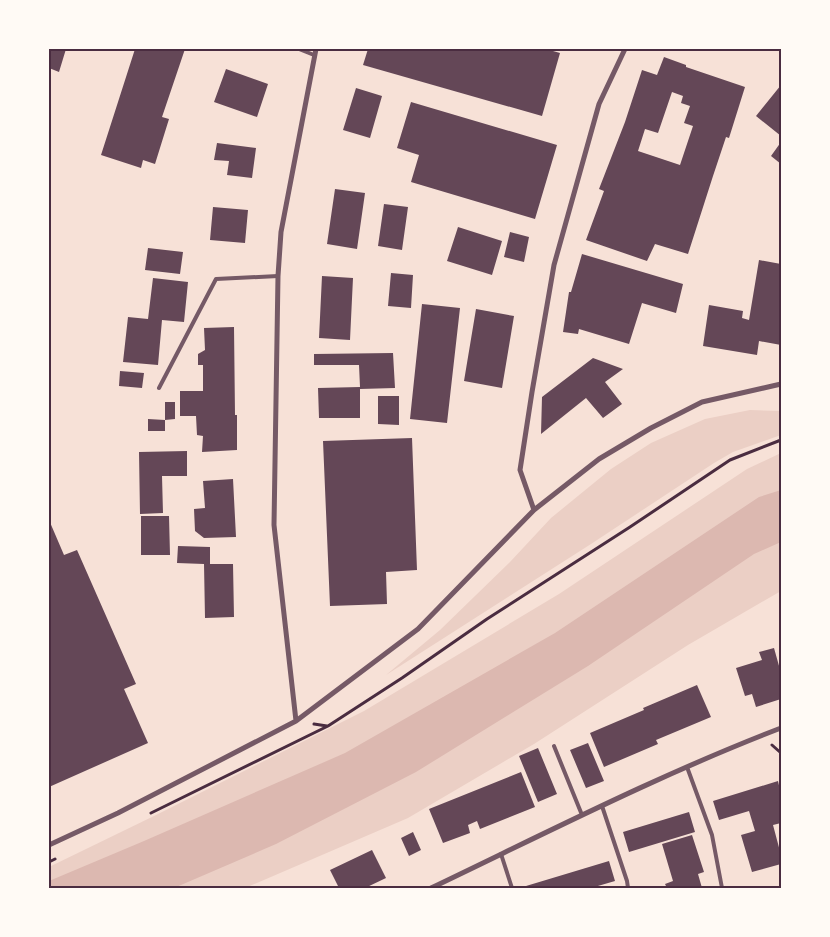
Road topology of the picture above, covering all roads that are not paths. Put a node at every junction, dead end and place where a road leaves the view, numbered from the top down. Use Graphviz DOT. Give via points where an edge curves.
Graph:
graph roads {
  1 [pos="299,49"];
  2 [pos="316,49"];
  3 [pos="626,49"];
  4 [pos="314,55"];
  5 [pos="278,276"];
  6 [pos="781,384"];
  7 [pos="159,388"];
  8 [pos="534,510"];
  9 [pos="296,721"];
  10 [pos="781,728"];
  11 [pos="554,746"];
  12 [pos="688,766"];
  13 [pos="602,806"];
  14 [pos="582,815"];
  15 [pos="49,845"];
  16 [pos="501,854"];
  17 [pos="431,888"];
  18 [pos="512,888"];
  19 [pos="628,888"];
  20 [pos="722,888"];
  1 -- 4 [label="lane"];
  2 -- 4 [label="street"];
  3 -- 8 [label="street" via="599,104 554,265 520,470"];
  4 -- 5 [label="street" via="281,232"];
  5 -- 7 [label="lane" via="216,279"];
  5 -- 9 [label="street" via="274,525"];
  6 -- 8 [label="street" via="702,402 651,428 599,459"];
  8 -- 9 [label="street" via="418,628"];
  9 -- 15 [label="street" via="118,814"];
  10 -- 12 [label="street"];
  11 -- 14 [label="lane"];
  12 -- 13 [label="street"];
  12 -- 20 [label="lane" via="712,835"];
  13 -- 14 [label="street"];
  13 -- 19 [label="lane"];
  14 -- 16 [label="street"];
  16 -- 17 [label="street"];
  16 -- 18 [label="lane"];
}
